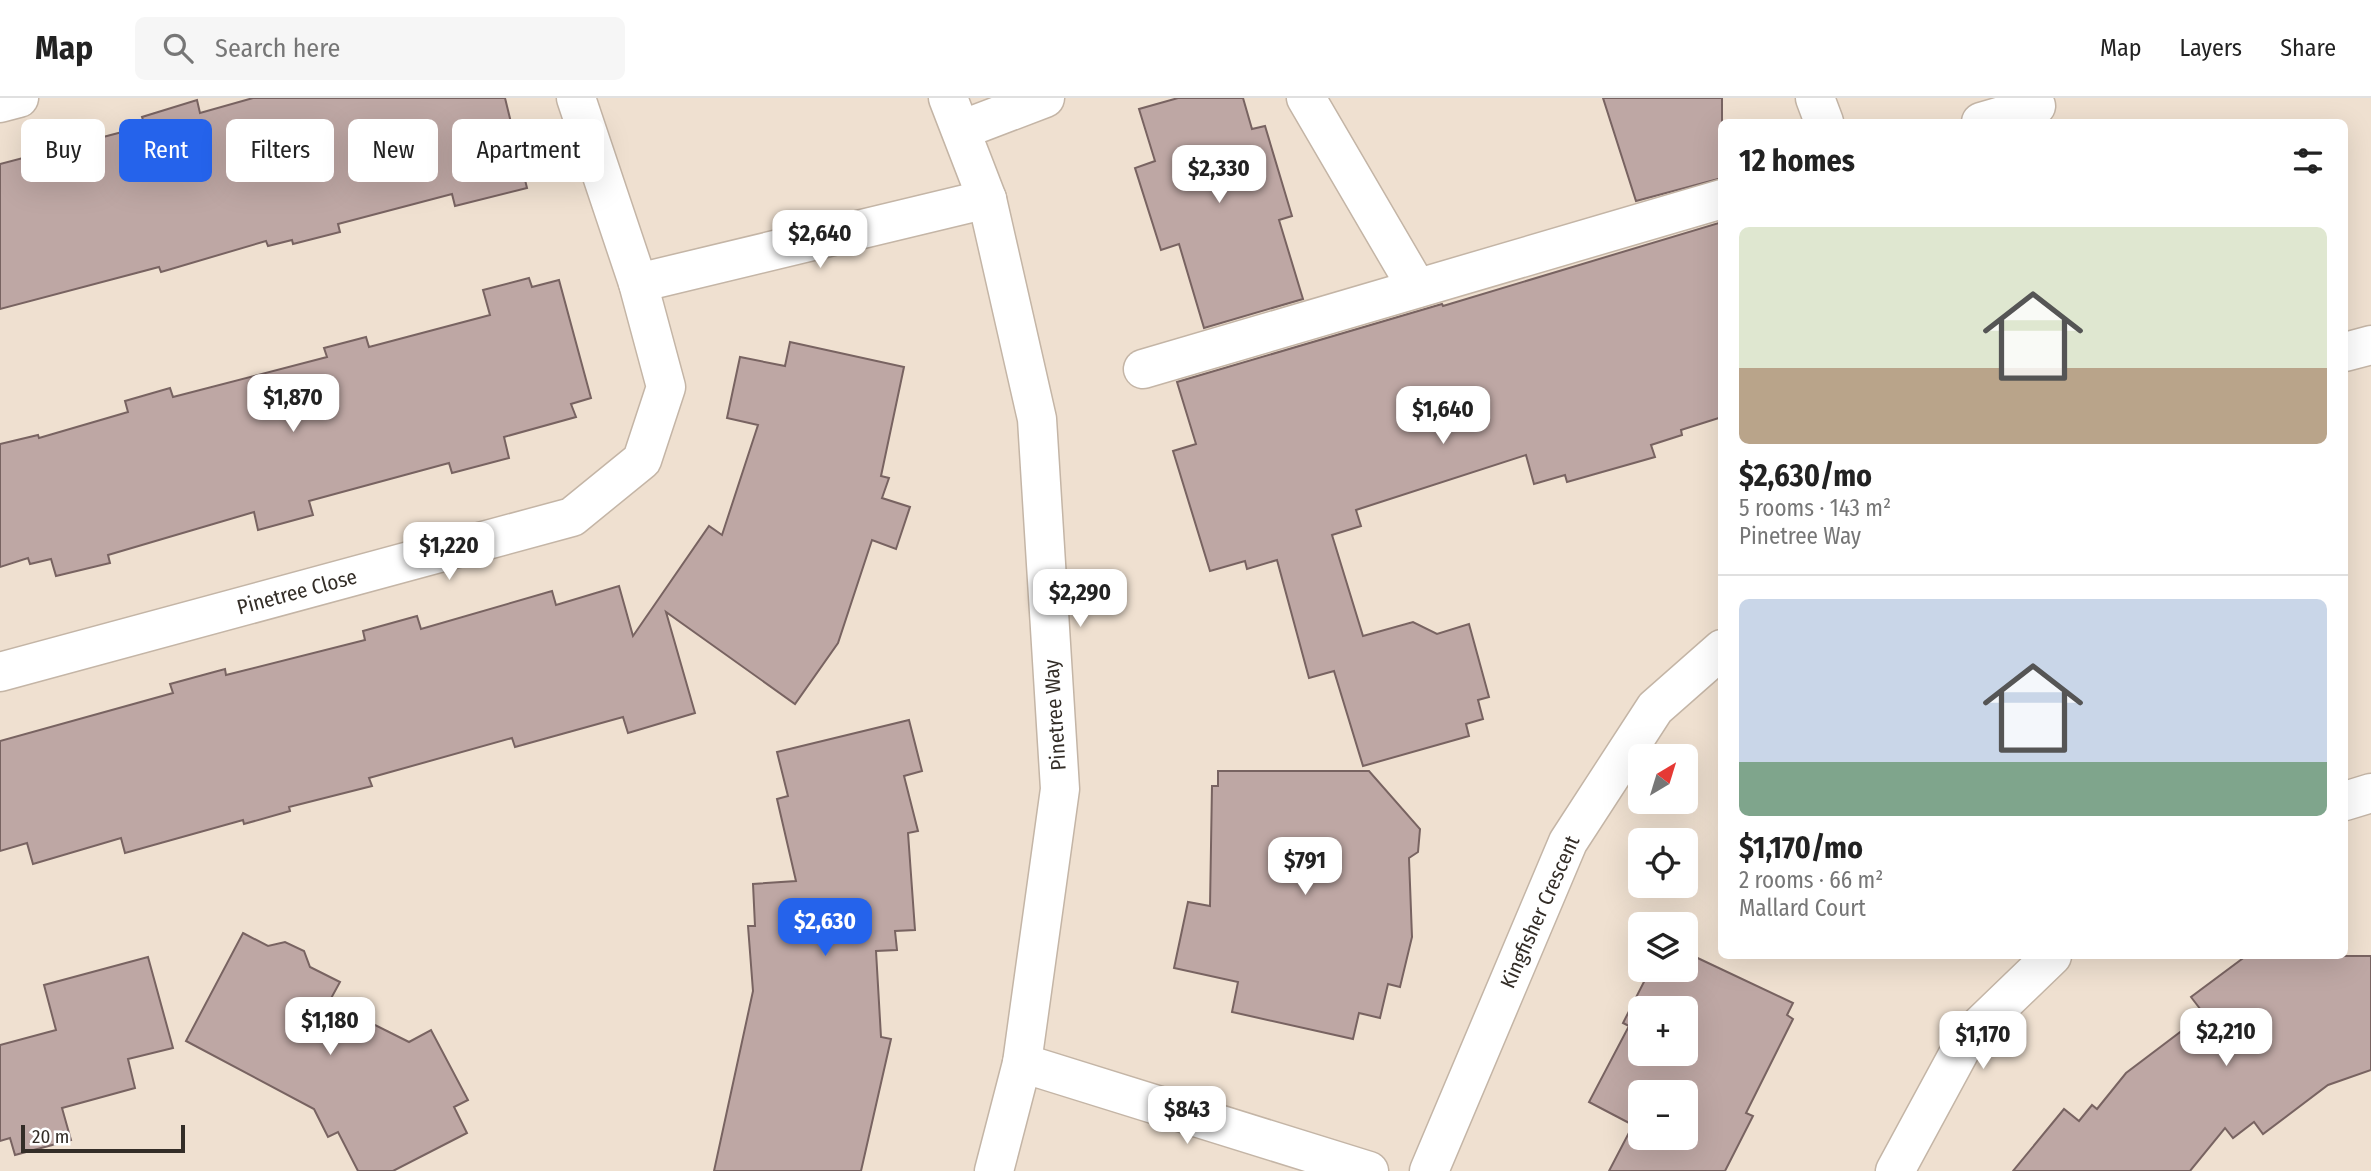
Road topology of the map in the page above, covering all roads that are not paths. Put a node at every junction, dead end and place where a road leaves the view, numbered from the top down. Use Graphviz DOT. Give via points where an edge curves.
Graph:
graph roads {
  1 [pos="19,98"];
  2 [pos="576,98"];
  3 [pos="1045,98"];
  4 [pos="1306,98"];
  5 [pos="1815,98"];
  6 [pos="0,103"];
  7 [pos="2036,106"];
  8 [pos="954,114"];
  9 [pos="1823,119"];
  10 [pos="1991,119"];
  11 [pos="987,199"];
  12 [pos="1718,200"];
  13 [pos="638,283"];
  14 [pos="1417,288"];
  15 [pos="2371,345"];
  16 [pos="2348,351"];
  17 [pos="1143,369"];
  18 [pos="1718,653"];
  19 [pos="0,672"];
  20 [pos="2371,793"];
  21 [pos="2348,799"];
  22 [pos="2049,959"];
  23 [pos="1022,1063"];
  24 [pos="995,1171"];
  25 [pos="1369,1171"];
  26 [pos="1429,1171"];
  27 [pos="1895,1171"];
  1 -- 6 [label="street"];
  2 -- 13 [label="street, Pinetree Close"];
  3 -- 8 [label="street"];
  4 -- 14 [label="street"];
  5 -- 9 [label="street"];
  7 -- 10 [label="street"];
  8 -- 11 [label="street, Pinetree Way"];
  11 -- 13 [label="street"];
  11 -- 23 [label="street, Pinetree Way" via="1037,419 1060,789"];
  12 -- 14 [label="street"];
  13 -- 19 [label="street, Pinetree Close" via="666,387 642,460 572,517"];
  14 -- 17 [label="street"];
  15 -- 16 [label="street"];
  18 -- 26 [label="street, Kingfisher Crescent" via="1655,708 1568,842"];
  20 -- 21 [label="street"];
  22 -- 27 [label="street" via="1967,1038"];
  23 -- 24 [label="street, Pinetree Way"];
  23 -- 25 [label="street"];
}
